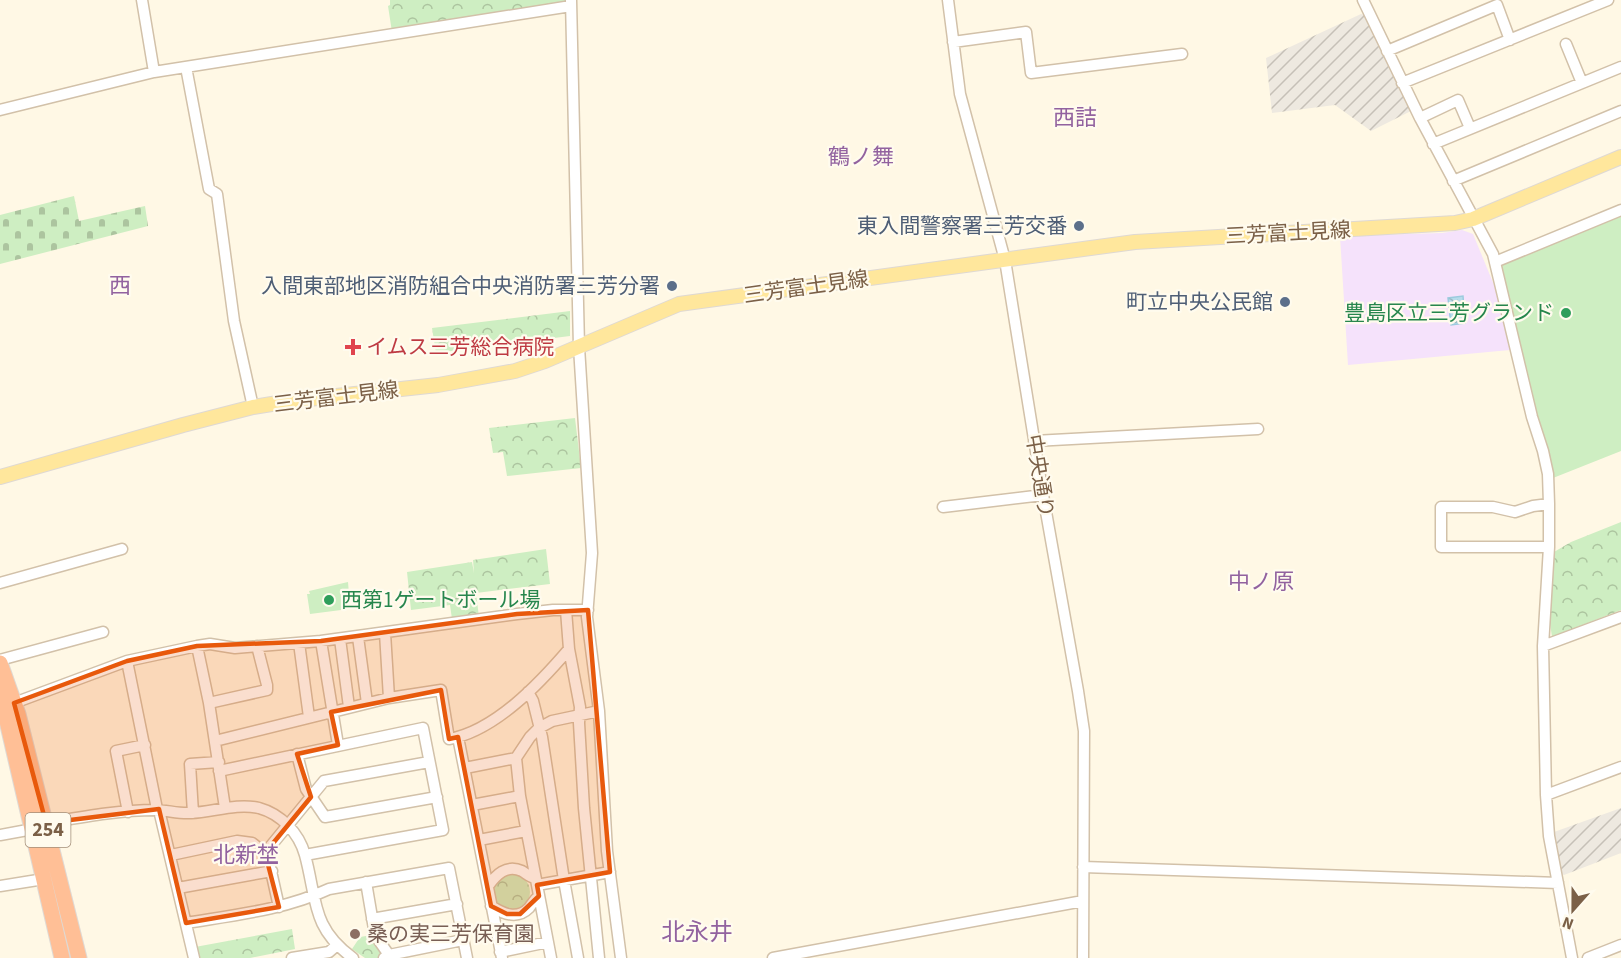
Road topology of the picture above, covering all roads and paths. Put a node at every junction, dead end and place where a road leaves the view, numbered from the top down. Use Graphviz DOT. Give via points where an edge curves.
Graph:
graph roads {
  1 [pos="142,0"];
  2 [pos="948,0"];
  3 [pos="1363,0"];
  4 [pos="1608,0"];
  5 [pos="571,3"];
  6 [pos="1510,40"];
  7 [pos="953,42"];
  8 [pos="1566,44"];
  9 [pos="1387,51"];
  10 [pos="1182,54"];
  11 [pos="186,67"];
  12 [pos="1621,67"];
  13 [pos="154,72"];
  14 [pos="1582,82"];
  15 [pos="1402,83"];
  16 [pos="0,110"];
  17 [pos="1621,111"];
  18 [pos="1420,118"];
  19 [pos="1470,128"];
  20 [pos="1433,144"];
  21 [pos="1621,157"];
  22 [pos="1453,181"];
  23 [pos="1621,210"];
  24 [pos="1473,219"];
  25 [pos="1005,260"];
  26 [pos="1495,262"];
  27 [pos="579,347"];
  28 [pos="253,407"];
  29 [pos="1258,429"];
  30 [pos="1034,441"];
  31 [pos="0,477"];
  32 [pos="1043,495"];
  33 [pos="1549,504"];
  34 [pos="943,507"];
  35 [pos="1549,547"];
  36 [pos="122,549"];
  37 [pos="0,584"];
  38 [pos="566,610"];
  39 [pos="588,610"];
  40 [pos="1621,617"];
  41 [pos="103,632"];
  42 [pos="385,633"];
  43 [pos="358,637"];
  44 [pos="340,639"];
  45 [pos="321,641"];
  46 [pos="299,643"];
  47 [pos="197,646"];
  48 [pos="257,646"];
  49 [pos="1543,646"];
  50 [pos="569,650"];
  51 [pos="0,661"];
  52 [pos="127,661"];
  53 [pos="0,691"];
  54 [pos="528,692"];
  55 [pos="389,698"];
  56 [pos="14,703"];
  57 [pos="209,703"];
  58 [pos="367,703"];
  59 [pos="349,707"];
  60 [pos="599,711"];
  61 [pos="331,712"];
  62 [pos="580,714"];
  63 [pos="309,717"];
  64 [pos="3,719"];
  65 [pos="539,728"];
  66 [pos="459,737"];
  67 [pos="215,741"];
  68 [pos="145,745"];
  69 [pos="338,746"];
  70 [pos="297,754"];
  71 [pos="516,758"];
  72 [pos="429,762"];
  73 [pos="219,766"];
  74 [pos="1621,767"];
  75 [pos="465,768"];
  76 [pos="1546,795"];
  77 [pos="520,796"];
  78 [pos="310,797"];
  79 [pos="437,797"];
  80 [pos="472,806"];
  81 [pos="225,808"];
  82 [pos="158,810"];
  83 [pos="128,812"];
  84 [pos="193,813"];
  85 [pos="287,825"];
  86 [pos="40,826"];
  87 [pos="526,831"];
  88 [pos="0,835"];
  89 [pos="478,840"];
  90 [pos="265,853"];
  91 [pos="171,855"];
  92 [pos="305,855"];
  93 [pos="1083,867"];
  94 [pos="272,871"];
  95 [pos="610,872"];
  96 [pos="591,875"];
  97 [pos="44,879"];
  98 [pos="564,880"];
  99 [pos="366,882"];
  100 [pos="1558,883"];
  101 [pos="0,886"];
  102 [pos="488,886"];
  103 [pos="537,887"];
  104 [pos="178,888"];
  105 [pos="312,897"];
  106 [pos="1083,901"];
  107 [pos="457,904"];
  108 [pos="491,906"];
  109 [pos="279,907"];
  110 [pos="372,919"];
  111 [pos="186,924"];
  112 [pos="463,940"];
  113 [pos="548,942"];
  114 [pos="338,945"];
  115 [pos="1621,945"];
  116 [pos="404,955"];
  117 [pos="501,955"];
  118 [pos="387,956"];
  119 [pos="62,958"];
  120 [pos="79,958"];
  121 [pos="194,958"];
  122 [pos="292,958"];
  123 [pos="353,958"];
  124 [pos="466,958"];
  125 [pos="551,958"];
  126 [pos="578,958"];
  127 [pos="599,958"];
  128 [pos="621,958"];
  129 [pos="773,958"];
  130 [pos="1083,958"];
  131 [pos="1572,958"];
  132 [pos="1588,958"];
  1 -- 13 [label="street"];
  2 -- 7 [label="street, 中央通り"];
  3 -- 9 [label="street"];
  4 -- 6 [label="street"];
  5 -- 11 [label="street"];
  5 -- 27 [label="street"];
  6 -- 9 [label="street" via="1497,5"];
  6 -- 15 [label="street"];
  7 -- 10 [label="street" via="1026,32 1031,73"];
  7 -- 25 [label="street, 中央通り" via="960,94"];
  8 -- 14 [label="street"];
  9 -- 15 [label="street"];
  11 -- 13 [label="street"];
  11 -- 28 [label="street" via="209,189 217,194 234,321"];
  12 -- 14 [label="street"];
  13 -- 16 [label="street"];
  14 -- 19 [label="street"];
  15 -- 18 [label="street"];
  17 -- 22 [label="street"];
  18 -- 19 [label="street" via="1458,100"];
  18 -- 20 [label="street"];
  19 -- 20 [label="street"];
  20 -- 22 [label="street"];
  21 -- 24 [label="main road, 三芳富士見線"];
  22 -- 24 [label="street"];
  23 -- 26 [label="street"];
  24 -- 25 [label="main road, 三芳富士見線" via="1445,225 1135,242"];
  24 -- 26 [label="street"];
  25 -- 27 [label="main road, 三芳富士見線" via="680,304"];
  25 -- 30 [label="street, 中央通り"];
  26 -- 33 [label="street" via="1543,451"];
  27 -- 28 [label="main road, 三芳富士見線" via="485,378"];
  27 -- 39 [label="street" via="592,553"];
  28 -- 31 [label="main road, 三芳富士見線"];
  29 -- 30 [label="street"];
  30 -- 32 [label="street, 中央通り"];
  32 -- 34 [label="street"];
  32 -- 93 [label="street, 中央通り" via="1084,731"];
  33 -- 35 [label="street"];
  33 -- 35 [label="street" via="1515,512 1493,507 1442,507 1441,547"];
  35 -- 49 [label="street"];
  36 -- 37 [label="street"];
  38 -- 39 [label="street"];
  38 -- 42 [label="street"];
  38 -- 50 [label="street"];
  39 -- 60 [label="street"];
  40 -- 49 [label="street"];
  41 -- 51 [label="street"];
  42 -- 43 [label="street"];
  42 -- 55 [label="street"];
  43 -- 44 [label="street"];
  43 -- 58 [label="street"];
  44 -- 45 [label="street"];
  44 -- 59 [label="street"];
  45 -- 46 [label="street"];
  45 -- 61 [label="street"];
  46 -- 48 [label="street"];
  46 -- 63 [label="street"];
  47 -- 48 [label="street"];
  47 -- 52 [label="street"];
  47 -- 57 [label="street"];
  48 -- 57 [label="street" via="267,690"];
  49 -- 76 [label="street"];
  50 -- 54 [label="street"];
  50 -- 62 [label="street"];
  51 -- 56 [label="highway, 254"];
  52 -- 56 [label="street"];
  52 -- 68 [label="street"];
  53 -- 64 [label="highway, 254"];
  54 -- 65 [label="street"];
  54 -- 66 [label="street" via="502,713"];
  55 -- 58 [label="street"];
  55 -- 66 [label="street" via="441,690 449,739"];
  56 -- 64 [label="street"];
  56 -- 86 [label="highway, 254"];
  57 -- 67 [label="street"];
  58 -- 59 [label="street"];
  59 -- 61 [label="street"];
  60 -- 62 [label="street"];
  60 -- 95 [label="street"];
  61 -- 63 [label="street"];
  61 -- 69 [label="street"];
  62 -- 65 [label="street"];
  62 -- 96 [label="street"];
  63 -- 67 [label="street"];
  64 -- 86 [label="highway, 254"];
  65 -- 71 [label="street"];
  65 -- 98 [label="street"];
  66 -- 75 [label="street"];
  67 -- 73 [label="street"];
  68 -- 82 [label="street"];
  68 -- 83 [label="street" via="116,751"];
  69 -- 70 [label="street"];
  69 -- 72 [label="street" via="423,728"];
  70 -- 73 [label="street"];
  70 -- 78 [label="street"];
  71 -- 75 [label="street"];
  71 -- 77 [label="street"];
  72 -- 78 [label="street" via="324,781"];
  72 -- 79 [label="street"];
  73 -- 81 [label="street"];
  73 -- 84 [label="street" via="190,764"];
  74 -- 76 [label="street"];
  75 -- 80 [label="street"];
  76 -- 100 [label="street"];
  77 -- 80 [label="street"];
  77 -- 87 [label="street"];
  78 -- 79 [label="street" via="325,817"];
  78 -- 85 [label="street"];
  79 -- 92 [label="street" via="443,830"];
  80 -- 89 [label="street"];
  81 -- 84 [label="street"];
  81 -- 85 [label="street" via="260,808"];
  82 -- 83 [label="street"];
  82 -- 84 [label="street"];
  82 -- 91 [label="street"];
  83 -- 86 [label="street"];
  85 -- 90 [label="street"];
  85 -- 92 [label="street"];
  86 -- 88 [label="street"];
  86 -- 97 [label="highway, 254"];
  86 -- 120 [label="highway, 254"];
  87 -- 89 [label="street"];
  87 -- 103 [label="street"];
  89 -- 102 [label="street"];
  90 -- 91 [label="street" via="252,843 237,841"];
  90 -- 94 [label="street"];
  91 -- 104 [label="street"];
  92 -- 105 [label="street"];
  93 -- 100 [label="street"];
  93 -- 106 [label="street, 中央通り"];
  94 -- 104 [label="street"];
  94 -- 109 [label="street"];
  95 -- 96 [label="street"];
  95 -- 128 [label="street"];
  96 -- 98 [label="street"];
  96 -- 127 [label="street"];
  97 -- 101 [label="street"];
  97 -- 119 [label="highway, 254"];
  98 -- 103 [label="street"];
  98 -- 126 [label="street"];
  99 -- 105 [label="street" via="329,889"];
  99 -- 107 [label="street" via="449,868"];
  99 -- 110 [label="street"];
  100 -- 131 [label="street"];
  102 -- 103 [label="street" via="498,874 510,869 517,870"];
  102 -- 108 [label="street"];
  103 -- 108 [label="street" via="527,909 516,915 507,915"];
  103 -- 113 [label="street"];
  104 -- 111 [label="street"];
  105 -- 109 [label="street"];
  105 -- 114 [label="street" via="322,924"];
  106 -- 129 [label="street"];
  106 -- 130 [label="street, 中央通り"];
  107 -- 110 [label="street"];
  107 -- 112 [label="street"];
  108 -- 117 [label="street"];
  109 -- 111 [label="street"];
  110 -- 118 [label="street"];
  111 -- 121 [label="street"];
  112 -- 116 [label="street"];
  112 -- 124 [label="street"];
  113 -- 117 [label="street"];
  113 -- 125 [label="street"];
  114 -- 122 [label="street" via="329,952"];
  114 -- 123 [label="street"];
  115 -- 132 [label="street"];
  116 -- 118 [label="street"];
}
